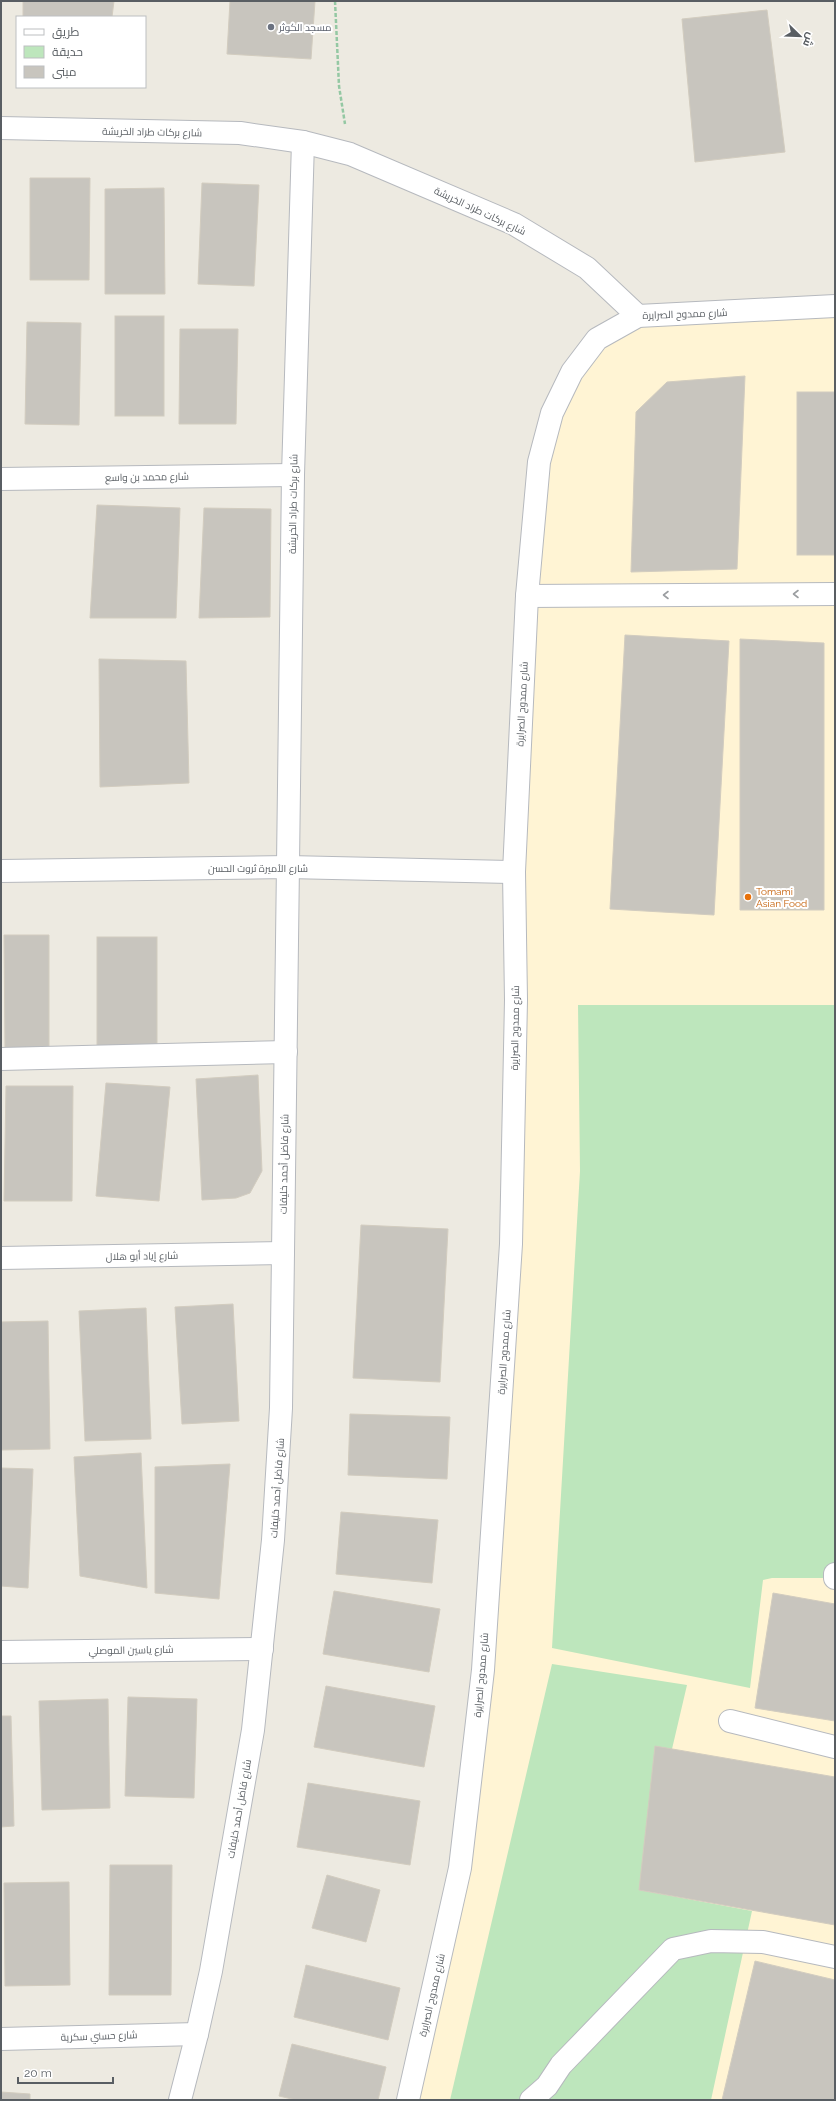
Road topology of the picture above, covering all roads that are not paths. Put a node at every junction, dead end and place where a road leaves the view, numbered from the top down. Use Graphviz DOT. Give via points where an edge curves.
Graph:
graph roads {
  1 [pos="1,128"];
  2 [pos="303,142"];
  3 [pos="835,306"];
  4 [pos="638,316"];
  5 [pos="293,475"];
  6 [pos="1,479"];
  7 [pos="835,594"];
  8 [pos="527,596"];
  9 [pos="288,867"];
  10 [pos="1,871"];
  11 [pos="514,872"];
  12 [pos="286,1052"];
  13 [pos="1,1059"];
  14 [pos="283,1253"];
  15 [pos="1,1258"];
  16 [pos="835,1574"];
  17 [pos="835,1578"];
  18 [pos="262,1649"];
  19 [pos="1,1652"];
  20 [pos="730,1721"];
  21 [pos="835,1747"];
  22 [pos="835,1957"];
  23 [pos="197,2034"];
  24 [pos="1,2039"];
  25 [pos="180,2100"];
  26 [pos="408,2100"];
  27 [pos="531,2100"];
  1 -- 2 [label="street, شارع بركات طراد الخريشة" via="240,134"];
  2 -- 4 [label="street, شارع بركات طراد الخريشة" via="350,154 514,224 587,268"];
  2 -- 5 [label="street, شارع بركات طراد الخريشة"];
  3 -- 4 [label="street, شارع ممدوح الصرايرة"];
  4 -- 8 [label="street, شارع ممدوح الصرايرة" via="597,339 572,372 552,413 539,462"];
  5 -- 6 [label="street, شارع محمد بن واسع"];
  5 -- 9 [label="street, شارع بركات طراد الخريشة"];
  7 -- 8 [label="street, one-way"];
  8 -- 11 [label="street, شارع ممدوح الصرايرة"];
  9 -- 10 [label="street, شارع الأميرة ثروت الحسن"];
  9 -- 11 [label="street, شارع الأميرة ثروت الحسن"];
  9 -- 12 [label="street, شارع فاضل أحمد خليفات"];
  11 -- 26 [label="street, شارع ممدوح الصرايرة" via="516,1000 511,1244 482,1670 460,1868"];
  12 -- 13 [label="street"];
  12 -- 14 [label="street, شارع فاضل أحمد خليفات"];
  14 -- 15 [label="street, شارع إياد أبو هلال"];
  14 -- 18 [label="street, شارع فاضل أحمد خليفات" via="282,1408"];
  16 -- 17 [label="street"];
  18 -- 19 [label="street, شارع ياسين الموصلي"];
  18 -- 23 [label="street, شارع فاضل أحمد خليفات" via="253,1730 211,1971"];
  20 -- 21 [label="street"];
  22 -- 27 [label="street" via="763,1942 711,1941 673,1950 561,2065 547,2086"];
  23 -- 24 [label="street, شارع حسني سكرية"];
  23 -- 25 [label="street, شارع فاضل أحمد خليفات"];
}
